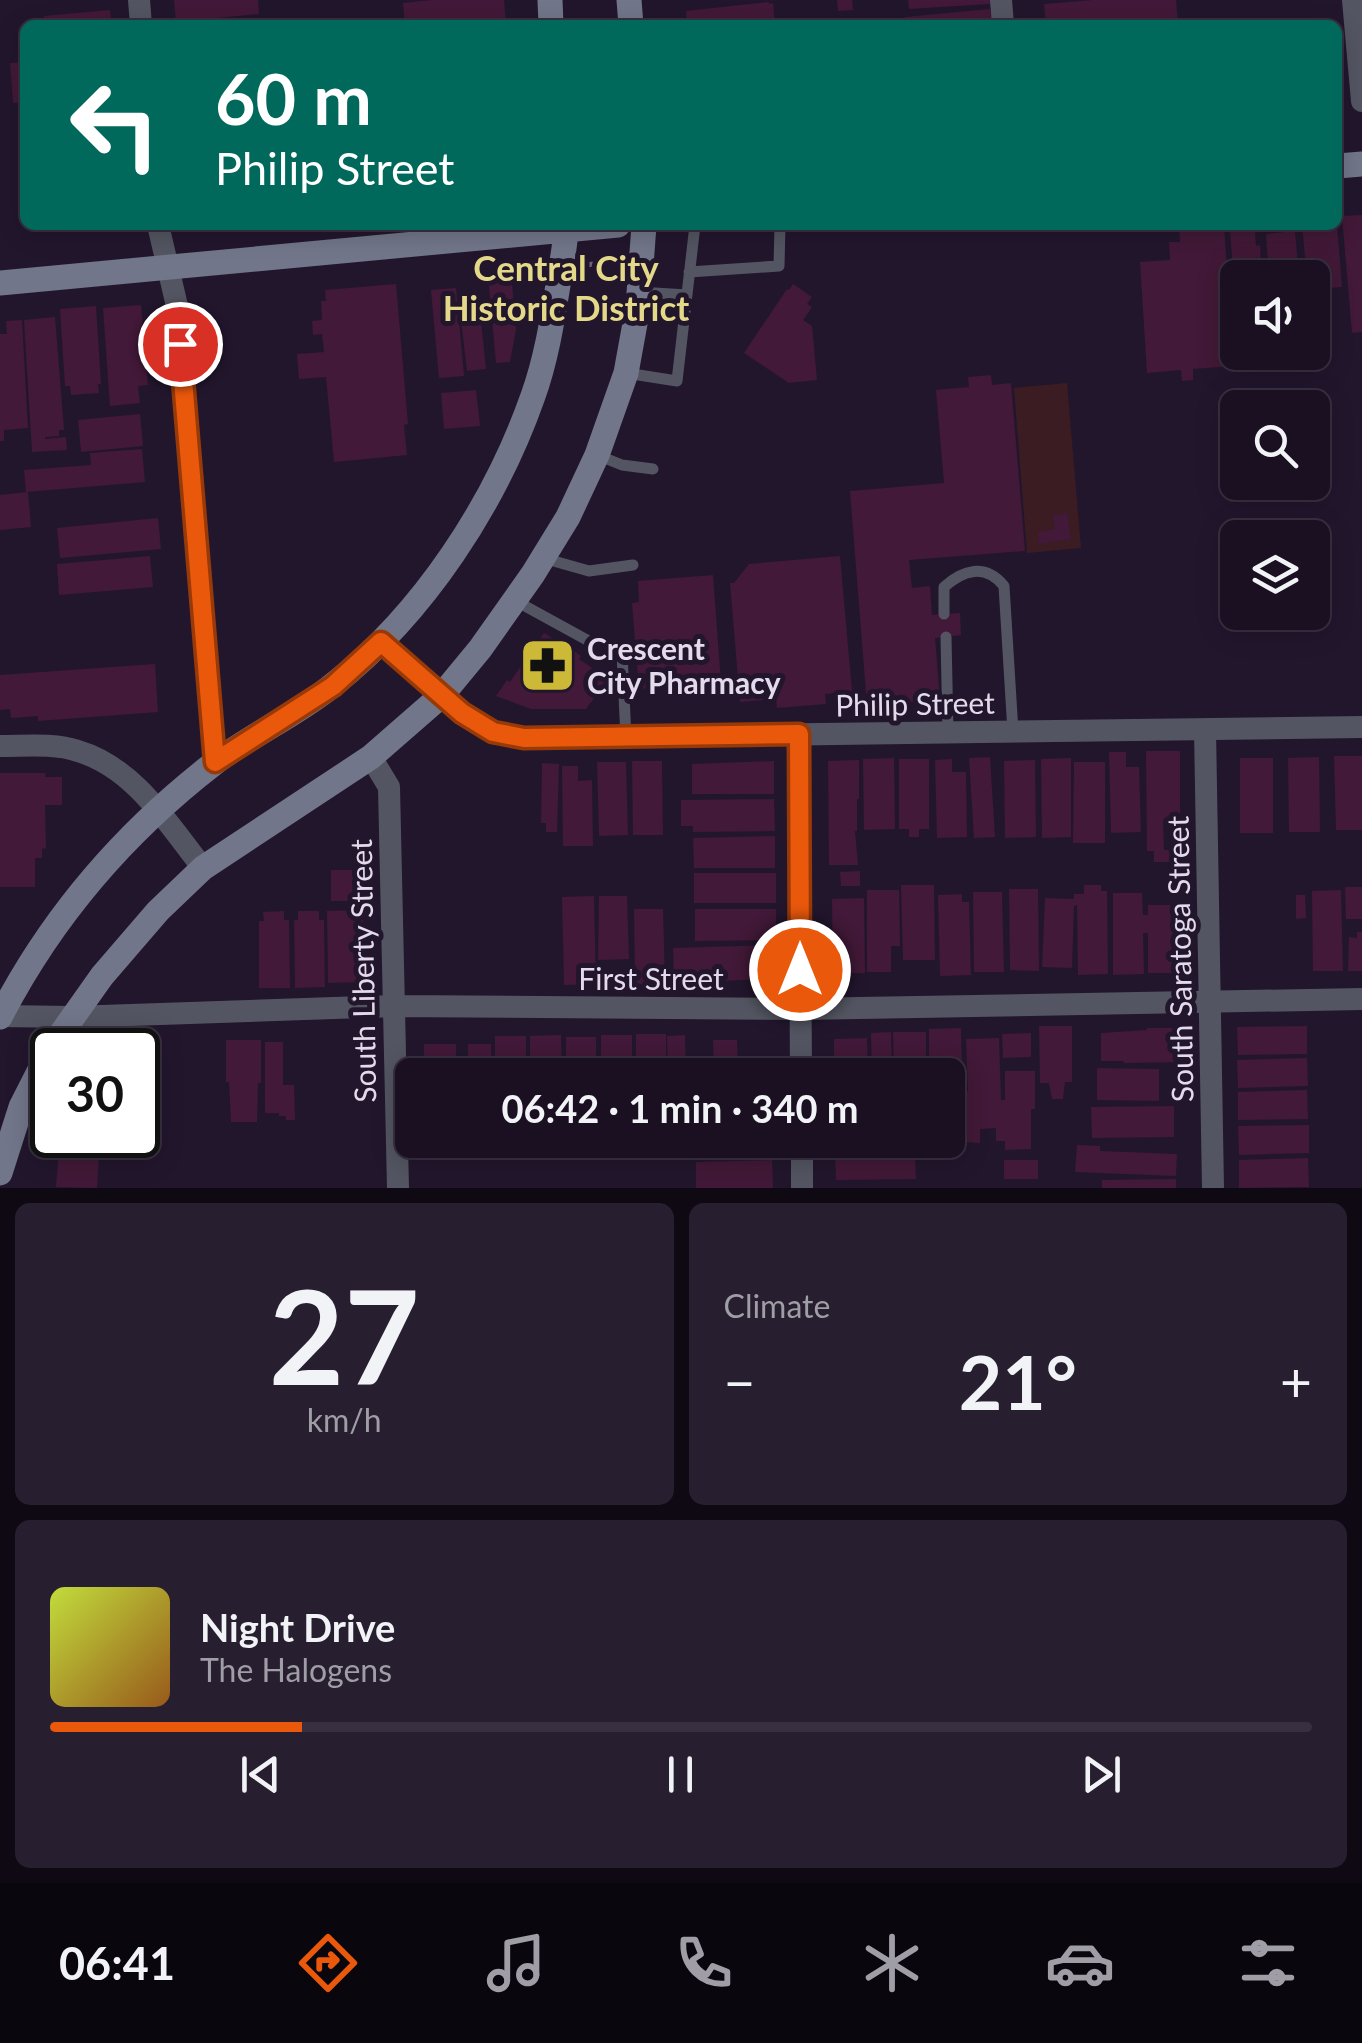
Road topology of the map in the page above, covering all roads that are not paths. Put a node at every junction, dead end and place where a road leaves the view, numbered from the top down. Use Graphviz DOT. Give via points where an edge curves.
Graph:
graph roads {
  1 [pos="1353,0"];
  2 [pos="1362,102"];
  3 [pos="159,230"];
  4 [pos="537,230"];
  5 [pos="566,230"];
  6 [pos="644,230"];
  7 [pos="694,230"];
  8 [pos="780,230"];
  9 [pos="168,268"];
  10 [pos="690,272"];
  11 [pos="0,283"];
  12 [pos="639,292"];
  13 [pos="687,295"];
  14 [pos="626,373"];
  15 [pos="597,455"];
  16 [pos="653,470"];
  17 [pos="542,558"];
  18 [pos="633,566"];
  19 [pos="514,600"];
  20 [pos="944,614"];
  21 [pos="946,637"];
  22 [pos="587,640"];
  23 [pos="381,642"];
  24 [pos="622,653"];
  25 [pos="442,696"];
  26 [pos="1362,727"];
  27 [pos="1205,730"];
  28 [pos="948,732"];
  29 [pos="1013,732"];
  30 [pos="799,734"];
  31 [pos="626,738"];
  32 [pos="0,746"];
  33 [pos="371,757"];
  34 [pos="215,762"];
  35 [pos="158,811"];
  36 [pos="203,868"];
  37 [pos="1362,999"];
  38 [pos="1210,1002"];
  39 [pos="392,1006"];
  40 [pos="801,1009"];
  41 [pos="0,1016"];
  42 [pos="72,1017"];
  43 [pos="801,1058"];
  44 [pos="802,1158"];
  45 [pos="0,1173"];
  46 [pos="398,1188"];
  47 [pos="802,1188"];
  48 [pos="1212,1188"];
  1 -- 2 [label="street"];
  3 -- 9 [label="street"];
  4 -- 9 [label="street"];
  5 -- 23 [label="street" via="534,395 503,465 468,534"];
  6 -- 12 [label="street"];
  7 -- 10 [label="lane"];
  8 -- 10 [label="lane" via="780,266"];
  9 -- 11 [label="street"];
  9 -- 34 [label="street" via="177,306"];
  10 -- 13 [label="lane"];
  12 -- 13 [label="lane"];
  12 -- 14 [label="street"];
  13 -- 14 [label="lane" via="677,381"];
  14 -- 15 [label="street"];
  15 -- 16 [label="lane"];
  15 -- 17 [label="street"];
  17 -- 18 [label="lane" via="589,571"];
  17 -- 19 [label="street"];
  19 -- 22 [label="lane"];
  19 -- 25 [label="street"];
  20 -- 29 [label="lane" via="944,587 959,574 986,572 1004,586"];
  21 -- 28 [label="lane"];
  23 -- 25 [label="street, Philip Street"];
  23 -- 34 [label="street" via="333,686"];
  24 -- 31 [label="lane"];
  25 -- 31 [label="street, Philip Street" via="493,732"];
  25 -- 33 [label="street"];
  26 -- 27 [label="street, Philip Street"];
  27 -- 29 [label="street, Philip Street"];
  27 -- 38 [label="street, South Saratoga Street"];
  28 -- 29 [label="street, Philip Street"];
  28 -- 30 [label="street, Philip Street"];
  30 -- 31 [label="street, Philip Street"];
  30 -- 40 [label="street"];
  32 -- 35 [label="street" via="77,750 133,783"];
  33 -- 36 [label="street"];
  33 -- 39 [label="street, South Liberty Street" via="389,787"];
  34 -- 35 [label="street"];
  35 -- 36 [label="street"];
  35 -- 41 [label="street" via="60,917"];
  36 -- 42 [label="street" via="137,934"];
  37 -- 38 [label="street, First Street"];
  38 -- 40 [label="street, First Street"];
  38 -- 48 [label="street, South Saratoga Street"];
  39 -- 40 [label="street, First Street"];
  39 -- 42 [label="street, First Street"];
  39 -- 46 [label="street, South Liberty Street"];
  40 -- 43 [label="street"];
  41 -- 42 [label="street, First Street"];
  42 -- 45 [label="street" via="20,1107"];
  44 -- 47 [label="street"];
}
